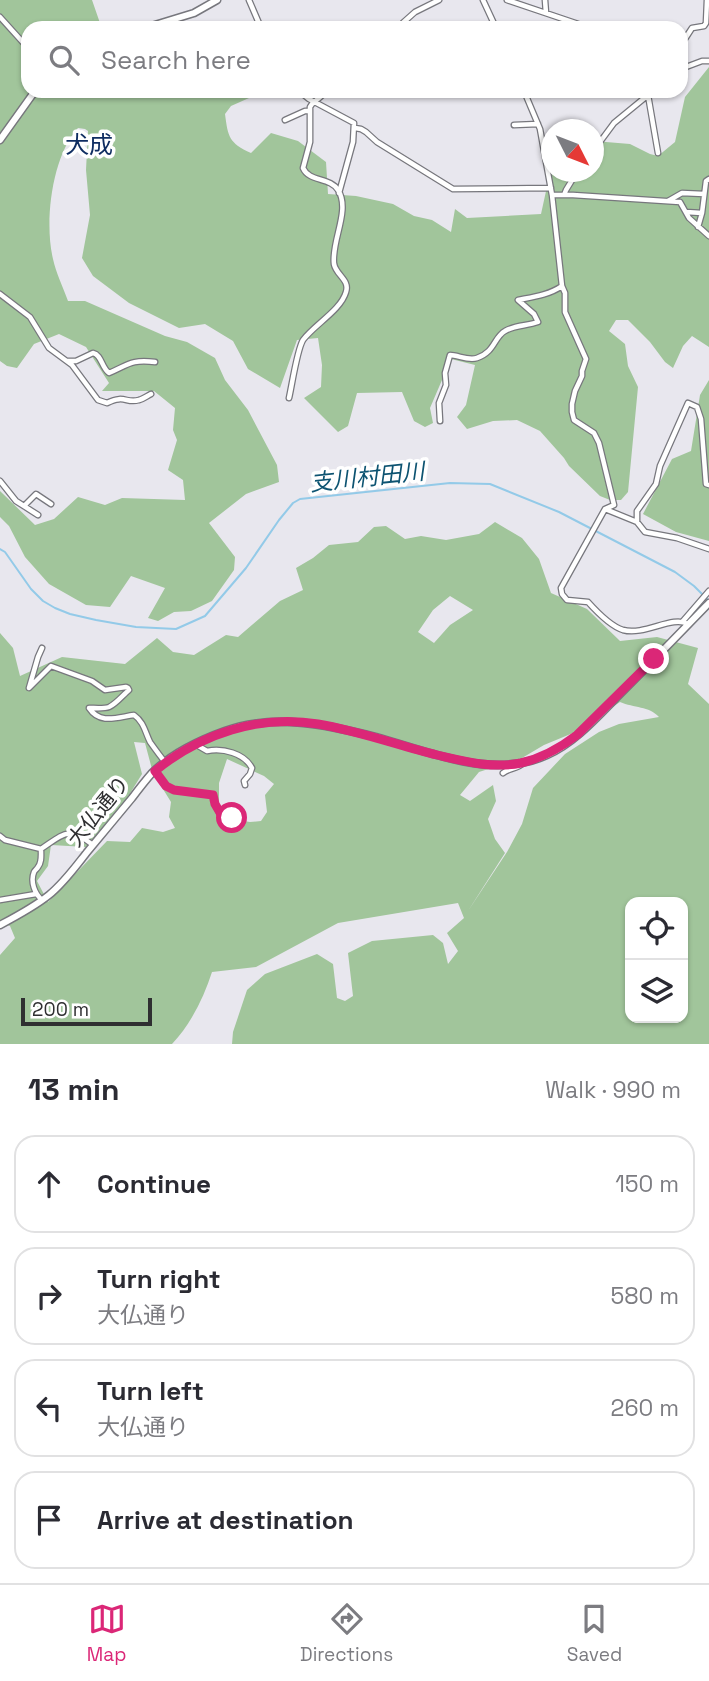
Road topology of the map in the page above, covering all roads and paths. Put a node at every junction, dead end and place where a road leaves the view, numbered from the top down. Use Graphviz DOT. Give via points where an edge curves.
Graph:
graph roads {
  1 [pos="217,0"];
  2 [pos="250,0"];
  3 [pos="439,0"];
  4 [pos="483,0"];
  5 [pos="508,0"];
  6 [pos="545,0"];
  7 [pos="707,0"];
  8 [pos="545,12"];
  9 [pos="0,17"];
  10 [pos="168,21"];
  11 [pos="258,21"];
  12 [pos="405,21"];
  13 [pos="493,21"];
  14 [pos="570,21"];
  15 [pos="688,34"];
  16 [pos="21,40"];
  17 [pos="709,61"];
  18 [pos="688,66"];
  19 [pos="30,98"];
  20 [pos="308,98"];
  21 [pos="319,98"];
  22 [pos="527,98"];
  23 [pos="645,98"];
  24 [pos="652,98"];
  25 [pos="315,101"];
  26 [pos="309,111"];
  27 [pos="285,120"];
  28 [pos="538,124"];
  29 [pos="514,125"];
  30 [pos="355,128"];
  31 [pos="604,136"];
  32 [pos="0,140"];
  33 [pos="658,153"];
  34 [pos="709,179"];
  35 [pos="571,182"];
  36 [pos="551,188"];
  37 [pos="339,193"];
  38 [pos="684,193"];
  39 [pos="704,194"];
  40 [pos="552,195"];
  41 [pos="564,195"];
  42 [pos="668,201"];
  43 [pos="682,204"];
  44 [pos="686,212"];
  45 [pos="702,213"];
  46 [pos="698,227"];
  47 [pos="709,236"];
  48 [pos="562,286"];
  49 [pos="0,294"];
  50 [pos="66,361"];
  51 [pos="155,362"];
  52 [pos="151,394"];
  53 [pos="289,398"];
  54 [pos="440,421"];
  55 [pos="0,481"];
  56 [pos="709,485"];
  57 [pos="51,504"];
  58 [pos="24,506"];
  59 [pos="604,509"];
  60 [pos="38,515"];
  61 [pos="637,522"];
  62 [pos="709,549"];
  63 [pos="708,592"];
  64 [pos="705,604"];
  65 [pos="686,623"];
  66 [pos="42,648"];
  67 [pos="195,744"];
  68 [pos="165,762"];
  69 [pos="523,762"];
  70 [pos="155,771"];
  71 [pos="503,773"];
  72 [pos="245,785"];
  73 [pos="241,821"];
  74 [pos="0,836"];
  75 [pos="93,845"];
  76 [pos="41,849"];
  77 [pos="36,894"];
  78 [pos="0,900"];
  79 [pos="41,900"];
  80 [pos="0,925"];
  1 -- 10 [label="street"];
  2 -- 11 [label="street"];
  3 -- 12 [label="street"];
  4 -- 13 [label="street"];
  5 -- 8 [label="street"];
  6 -- 8 [label="street"];
  7 -- 15 [label="street" via="704,26 692,28"];
  8 -- 14 [label="street"];
  9 -- 16 [label="street"];
  17 -- 18 [label="street"];
  19 -- 32 [label="street"];
  20 -- 25 [label="street"];
  21 -- 25 [label="street"];
  22 -- 28 [label="street"];
  23 -- 31 [label="street"];
  24 -- 33 [label="street"];
  25 -- 26 [label="street"];
  25 -- 30 [label="street" via="349,119"];
  26 -- 27 [label="street"];
  26 -- 37 [label="street" via="310,142 303,168"];
  28 -- 29 [label="street"];
  28 -- 36 [label="street"];
  30 -- 36 [label="street" via="453,189"];
  30 -- 37 [label="street"];
  34 -- 39 [label="street"];
  35 -- 41 [label="street"];
  36 -- 40 [label="street"];
  37 -- 53 [label="street" via="343,210 334,260 346,291 303,341"];
  38 -- 39 [label="street"];
  38 -- 42 [label="street"];
  38 -- 43 [label="street"];
  39 -- 45 [label="street"];
  40 -- 41 [label="street"];
  40 -- 48 [label="street"];
  41 -- 42 [label="street"];
  42 -- 43 [label="street"];
  43 -- 44 [label="street"];
  44 -- 45 [label="street"];
  44 -- 46 [label="street"];
  45 -- 46 [label="street"];
  46 -- 47 [label="street"];
  48 -- 54 [label="street" via="518,300 538,322 503,332 480,358 450,355 439,403"];
  48 -- 59 [label="street" via="565,312 586,359 572,412 574,420 594,433 599,443 614,505"];
  49 -- 50 [label="street" via="30,317 50,348"];
  50 -- 51 [label="street" via="76,362 96,353 108,373 126,363"];
  50 -- 52 [label="street" via="104,403 141,400"];
  55 -- 58 [label="street"];
  56 -- 61 [label="street" via="701,419 697,407 688,403 656,484 637,511"];
  57 -- 58 [label="street" via="36,494"];
  58 -- 60 [label="street"];
  59 -- 61 [label="street"];
  59 -- 65 [label="street" via="561,588 564,597 588,602 625,631"];
  61 -- 62 [label="street" via="645,532"];
  63 -- 64 [label="street"];
  64 -- 65 [label="street, 大仏通り"];
  65 -- 69 [label="street, 大仏通り" via="577,735 546,755"];
  66 -- 68 [label="street" via="29,688 51,666 105,690 128,688 111,706 90,711 107,719 137,716"];
  67 -- 68 [label="street, 大仏通り"];
  67 -- 69 [label="street, 大仏通り" via="227,730 289,722 328,726 470,762"];
  67 -- 72 [label="street" via="207,751 229,751 249,762 252,768"];
  68 -- 70 [label="street, 大仏通り"];
  69 -- 71 [label="street"];
  70 -- 73 [label="street" via="174,790 213,795 222,816"];
  70 -- 75 [label="street, 大仏通り"];
  74 -- 76 [label="street"];
  75 -- 76 [label="street" via="69,833"];
  75 -- 79 [label="street, 大仏通り"];
  76 -- 77 [label="street" via="34,872"];
  77 -- 78 [label="street"];
  77 -- 79 [label="street"];
  79 -- 80 [label="street, 大仏通り"];
}
